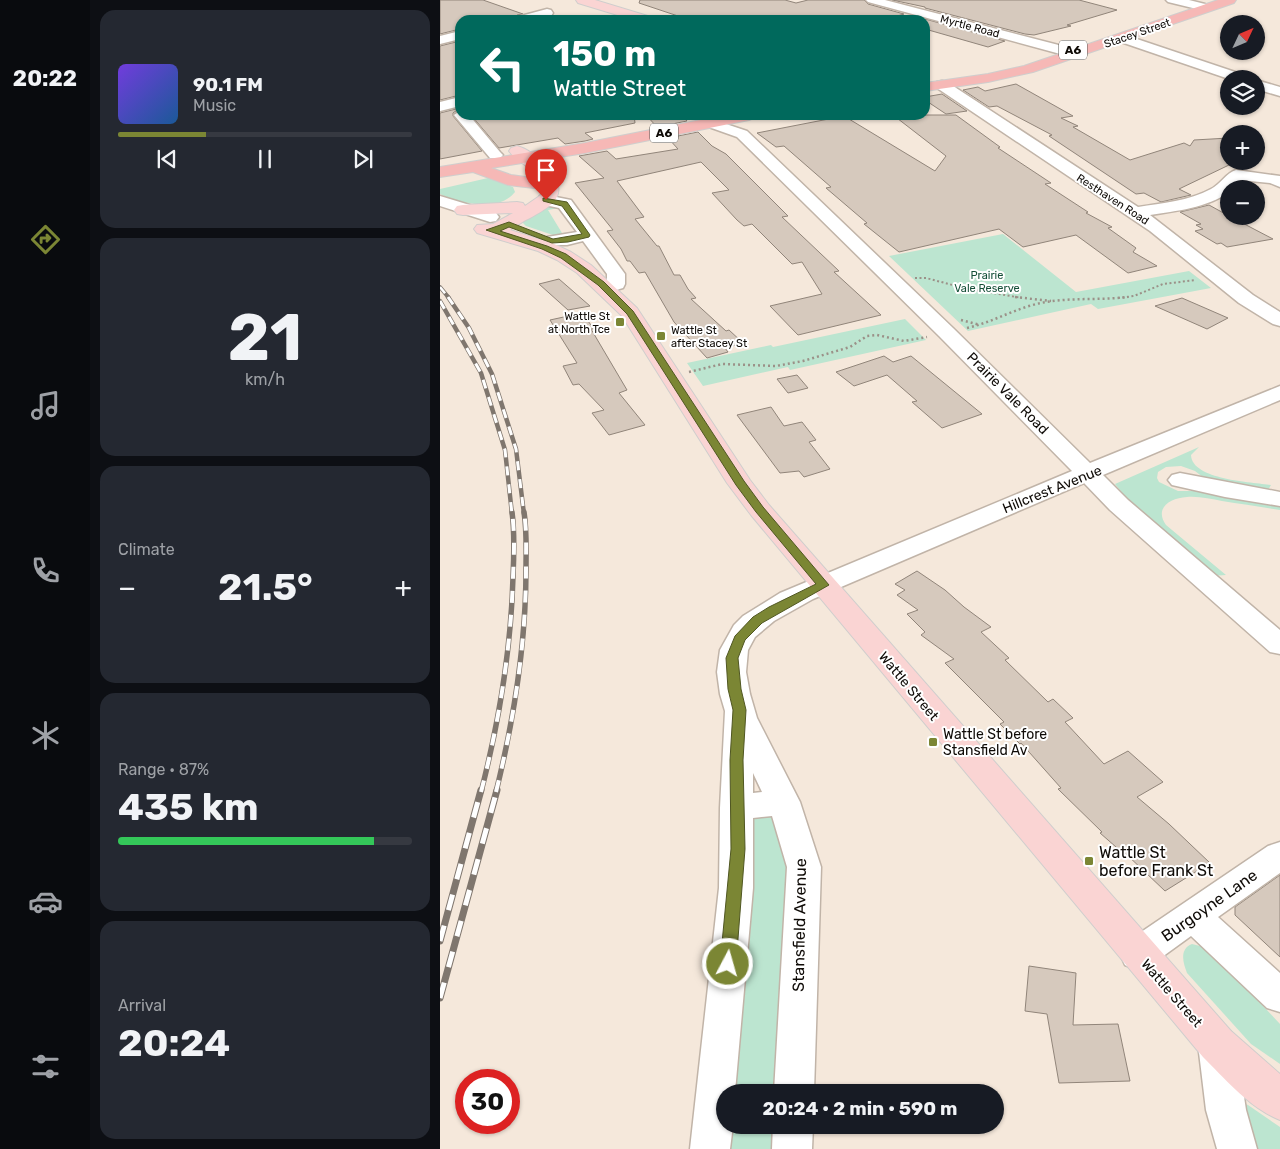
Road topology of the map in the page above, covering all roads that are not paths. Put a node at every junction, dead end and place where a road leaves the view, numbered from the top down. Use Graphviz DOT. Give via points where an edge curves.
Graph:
graph roads {
  1 [pos="582,0"];
  2 [pos="597,0"];
  3 [pos="872,0"];
  4 [pos="1172,0"];
  5 [pos="1215,0"];
  6 [pos="1230,0"];
  7 [pos="1201,6"];
  8 [pos="547,14"];
  9 [pos="543,15"];
  10 [pos="631,15"];
  11 [pos="646,15"];
  12 [pos="929,15"];
  13 [pos="930,15"];
  14 [pos="455,36"];
  15 [pos="1122,38"];
  16 [pos="440,40"];
  17 [pos="1069,52"];
  18 [pos="1220,71"];
  19 [pos="930,79"];
  20 [pos="933,86"];
  21 [pos="1265,87"];
  22 [pos="1280,92"];
  23 [pos="455,102"];
  24 [pos="440,107"];
  25 [pos="465,120"];
  26 [pos="484,120"];
  27 [pos="708,120"];
  28 [pos="709,120"];
  29 [pos="720,120"];
  30 [pos="742,123"];
  31 [pos="585,148"];
  32 [pos="495,155"];
  33 [pos="520,157"];
  34 [pos="440,164"];
  35 [pos="468,168"];
  36 [pos="1237,170"];
  37 [pos="1248,170"];
  38 [pos="440,172"];
  39 [pos="1274,175"];
  40 [pos="539,178"];
  41 [pos="546,200"];
  42 [pos="440,201"];
  43 [pos="463,210"];
  44 [pos="440,211"];
  45 [pos="1134,213"];
  46 [pos="498,220"];
  47 [pos="586,235"];
  48 [pos="552,241"];
  49 [pos="616,284"];
  50 [pos="630,312"];
  51 [pos="1280,320"];
  52 [pos="1280,392"];
  53 [pos="1087,474"];
  54 [pos="1180,480"];
  55 [pos="1280,499"];
  56 [pos="823,585"];
  57 [pos="1280,645"];
  58 [pos="740,710"];
  59 [pos="784,802"];
  60 [pos="736,808"];
  61 [pos="1280,855"];
  62 [pos="1193,916"];
  63 [pos="1138,954"];
  64 [pos="1280,996"];
  65 [pos="1217,1044"];
  66 [pos="794,1084"];
  67 [pos="1280,1100"];
  68 [pos="792,1134"];
  69 [pos="710,1149"];
  70 [pos="792,1149"];
  71 [pos="1238,1149"];
  1 -- 10 [label="main road"];
  2 -- 11 [label="main road"];
  3 -- 12 [label="street, Myrtle Road"];
  4 -- 7 [label="street"];
  5 -- 7 [label="highway, Stacey Street / A6"];
  6 -- 15 [label="highway, Stacey Street / A6"];
  7 -- 17 [label="highway, Stacey Street / A6"];
  8 -- 9 [label="street"];
  13 -- 17 [label="street, Myrtle Road"];
  14 -- 16 [label="street"];
  15 -- 18 [label="street"];
  15 -- 20 [label="highway, Stacey Street / A6" via="1018,72"];
  17 -- 19 [label="highway, Stacey Street / A6" via="1019,66"];
  20 -- 45 [label="street, Resthaven Road"];
  21 -- 22 [label="street"];
  23 -- 24 [label="street"];
  25 -- 32 [label="street"];
  26 -- 33 [label="street"];
  27 -- 33 [label="highway, A6"];
  28 -- 31 [label="highway, A6"];
  29 -- 30 [label="highway, A6"];
  30 -- 53 [label="street, Prairie Vale Road"];
  31 -- 33 [label="highway, A6"];
  31 -- 40 [label="highway"];
  32 -- 33 [label="main road"];
  32 -- 34 [label="highway"];
  33 -- 35 [label="highway, A6"];
  33 -- 40 [label="main road"];
  35 -- 38 [label="highway, A6"];
  35 -- 40 [label="highway" via="508,180"];
  36 -- 45 [label="street" via="1234,181 1211,196"];
  37 -- 39 [label="street"];
  40 -- 41 [label="main road" via="550,188"];
  40 -- 46 [label="main road" via="532,198"];
  41 -- 46 [label="main road"];
  41 -- 47 [label="street, Wattle Street" via="564,204"];
  42 -- 43 [label="street"];
  43 -- 46 [label="main road"];
  43 -- 46 [label="street"];
  44 -- 46 [label="street"];
  45 -- 51 [label="street, Resthaven Road" via="1164,232 1246,299"];
  46 -- 48 [label="main road, Wattle Street"];
  46 -- 50 [label="main road, Wattle Street" via="564,256 601,283"];
  47 -- 48 [label="street, Wattle Street"];
  47 -- 49 [label="street, Wattle Street" via="616,274"];
  48 -- 49 [label="main road, Wattle Street" via="586,258"];
  49 -- 50 [label="main road, Wattle Street" via="626,296"];
  50 -- 56 [label="main road, Wattle Street" via="745,489"];
  52 -- 53 [label="street, Hillcrest Avenue"];
  53 -- 56 [label="street, Hillcrest Avenue"];
  53 -- 57 [label="street, Prairie Vale Road"];
  54 -- 55 [label="street"];
  56 -- 58 [label="street, Stansfield Avenue" via="764,615 739,639 732,668"];
  56 -- 63 [label="main road, Wattle Street"];
  58 -- 59 [label="street, Stansfield Avenue"];
  58 -- 60 [label="street, Stansfield Avenue"];
  59 -- 60 [label="street"];
  59 -- 66 [label="street, Stansfield Avenue" via="804,867"];
  60 -- 69 [label="street, Stansfield Avenue" via="736,888"];
  61 -- 62 [label="street, Burgoyne Lane"];
  62 -- 63 [label="street, Burgoyne Lane"];
  62 -- 64 [label="street"];
  63 -- 65 [label="main road, Wattle Street"];
  65 -- 67 [label="main road, Wattle Street"];
  65 -- 71 [label="street" via="1226,1110"];
  68 -- 70 [label="street"];
}
